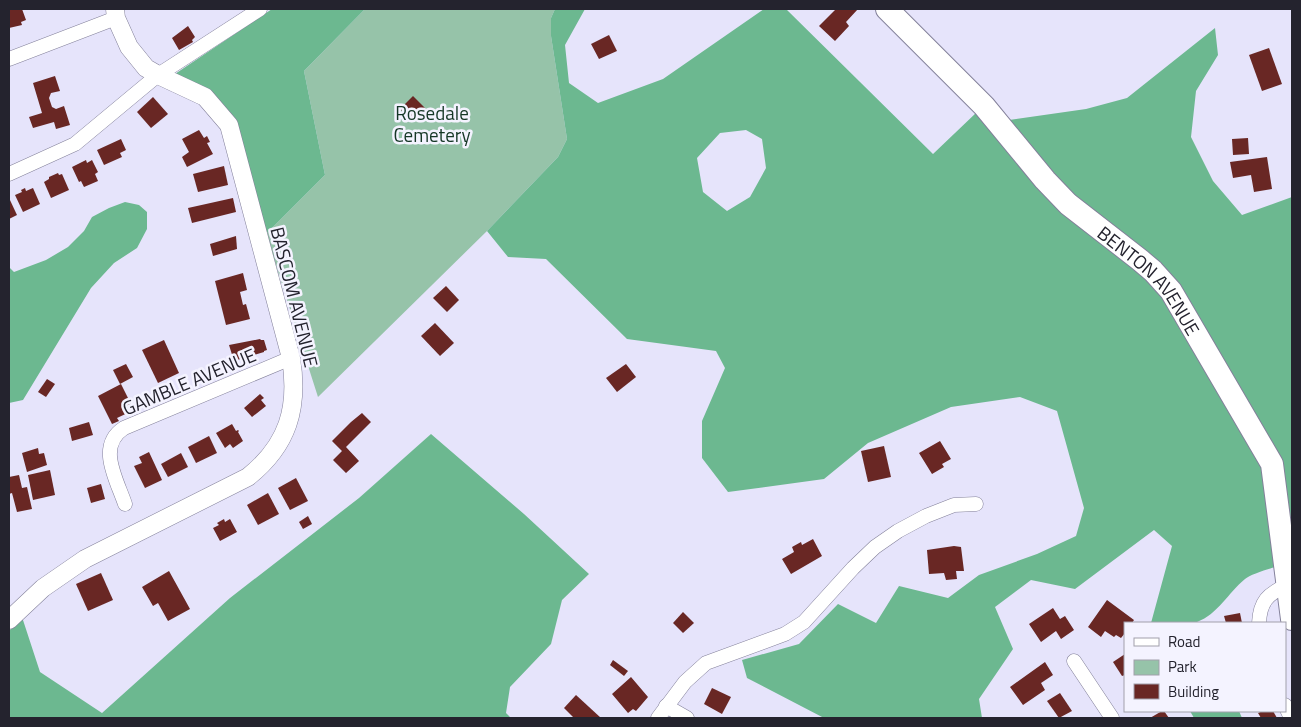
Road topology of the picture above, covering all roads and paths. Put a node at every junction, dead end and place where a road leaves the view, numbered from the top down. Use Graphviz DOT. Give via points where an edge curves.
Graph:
graph roads {
  1 [pos="260,9"];
  2 [pos="887,9"];
  3 [pos="116,14"];
  4 [pos="9,59"];
  5 [pos="158,75"];
  6 [pos="9,174"];
  7 [pos="291,358"];
  8 [pos="125,504"];
  9 [pos="976,504"];
  10 [pos="1287,585"];
  11 [pos="1292,619"];
  12 [pos="9,620"];
  13 [pos="1259,622"];
  14 [pos="1074,661"];
  15 [pos="666,706"];
  16 [pos="658,718"];
  17 [pos="687,718"];
  18 [pos="1112,718"];
  1 -- 5 [label="street"];
  2 -- 10 [label="main road, BENTON AVENUE" via="984,106 1068,204 1140,260 1171,291 1272,464"];
  3 -- 4 [label="street"];
  3 -- 5 [label="street, BASCOM AVENUE" via="129,47 146,68"];
  5 -- 6 [label="street" via="74,144"];
  5 -- 7 [label="street, BASCOM AVENUE" via="205,97 229,125"];
  7 -- 8 [label="street, GAMBLE AVENUE" via="116,433 109,450 110,459"];
  7 -- 12 [label="street, BASCOM AVENUE" via="294,395 289,422 276,448 258,469 239,482 85,559 43,588"];
  9 -- 15 [label="street" via="954,505 898,531 870,552 804,622 785,634 706,663"];
  10 -- 11 [label="main road, BENTON AVENUE"];
  10 -- 13 [label="street" via="1271,593 1260,607"];
  14 -- 18 [label="street"];
  15 -- 16 [label="street"];
  15 -- 17 [label="street"];
}
